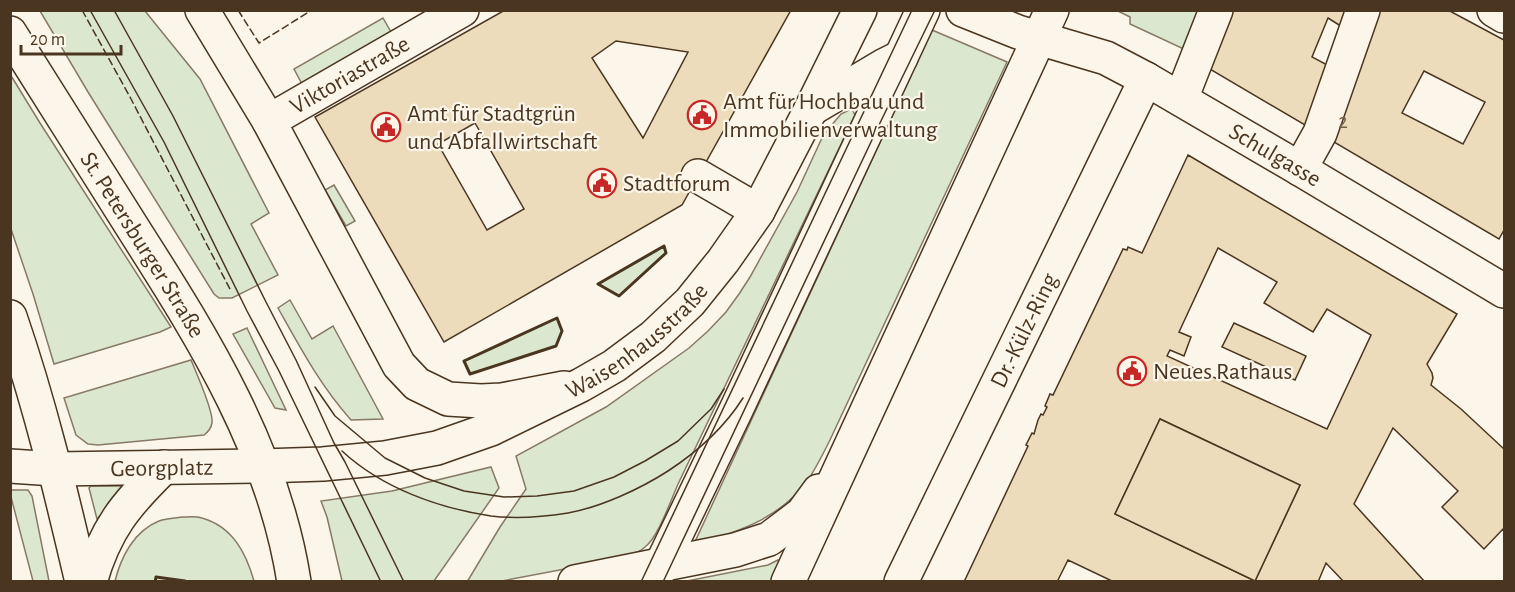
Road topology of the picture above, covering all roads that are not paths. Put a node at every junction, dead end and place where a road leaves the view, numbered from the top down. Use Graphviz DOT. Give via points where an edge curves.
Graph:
graph roads {
  1 [pos="202,10"];
  2 [pos="462,10"];
  3 [pos="860,10"];
  4 [pos="923,10"];
  5 [pos="963,10"];
  6 [pos="1216,10"];
  7 [pos="1363,10"];
  8 [pos="1494,10"];
  9 [pos="1504,16"];
  10 [pos="1045,24"];
  11 [pos="10,33"];
  12 [pos="901,57"];
  13 [pos="1146,79"];
  14 [pos="1181,99"];
  15 [pos="811,109"];
  16 [pos="269,121"];
  17 [pos="1300,169"];
  18 [pos="699,176"];
  19 [pos="758,211"];
  20 [pos="1504,291"];
  21 [pos="10,317"];
  22 [pos="581,385"];
  23 [pos="846,454"];
  24 [pos="10,466"];
  25 [pos="262,466"];
  26 [pos="164,467"];
  27 [pos="56,469"];
  28 [pos="657,573"];
  29 [pos="82,582"];
  30 [pos="90,582"];
  31 [pos="294,582"];
  32 [pos="575,582"];
  33 [pos="788,582"];
  34 [pos="901,582"];
  1 -- 16 [label="main road"];
  2 -- 16 [label="main road, Viktoriastraße"];
  3 -- 15 [label="main road, Waisenhausstraße"];
  4 -- 12 [label="main road"];
  5 -- 10 [label="main road" via="1018,32"];
  6 -- 14 [label="main road"];
  7 -- 17 [label="main road" via="1320,133"];
  8 -- 9 [label="main road"];
  10 -- 13 [label="main road, Schulgasse"];
  10 -- 23 [label="main road"];
  11 -- 25 [label="main road, St. Petersburger Straße" via="191,320 230,393"];
  12 -- 15 [label="main road"];
  12 -- 28 [label="main road"];
  13 -- 14 [label="main road, Schulgasse"];
  13 -- 34 [label="main road, Dr.-Külz-Ring"];
  14 -- 17 [label="main road, Schulgasse"];
  15 -- 19 [label="main road, Waisenhausstraße"];
  16 -- 22 [label="main road" via="399,365 417,384 448,399 481,401"];
  17 -- 20 [label="main road, Schulgasse"];
  18 -- 19 [label="main road"];
  19 -- 22 [label="main road, Waisenhausstraße" via="690,302 653,337"];
  21 -- 27 [label="main road"];
  22 -- 25 [label="main road, Waisenhausstraße" via="497,427 437,448 385,458"];
  23 -- 28 [label="main road" via="802,513 769,539"];
  23 -- 33 [label="main road"];
  24 -- 27 [label="main road, Georgplatz"];
  25 -- 26 [label="main road, Georgplatz"];
  25 -- 31 [label="main road" via="277,507"];
  26 -- 27 [label="main road, Georgplatz"];
  26 -- 30 [label="main road" via="121,512 105,538"];
  27 -- 29 [label="main road"];
  28 -- 32 [label="main road"];
}
